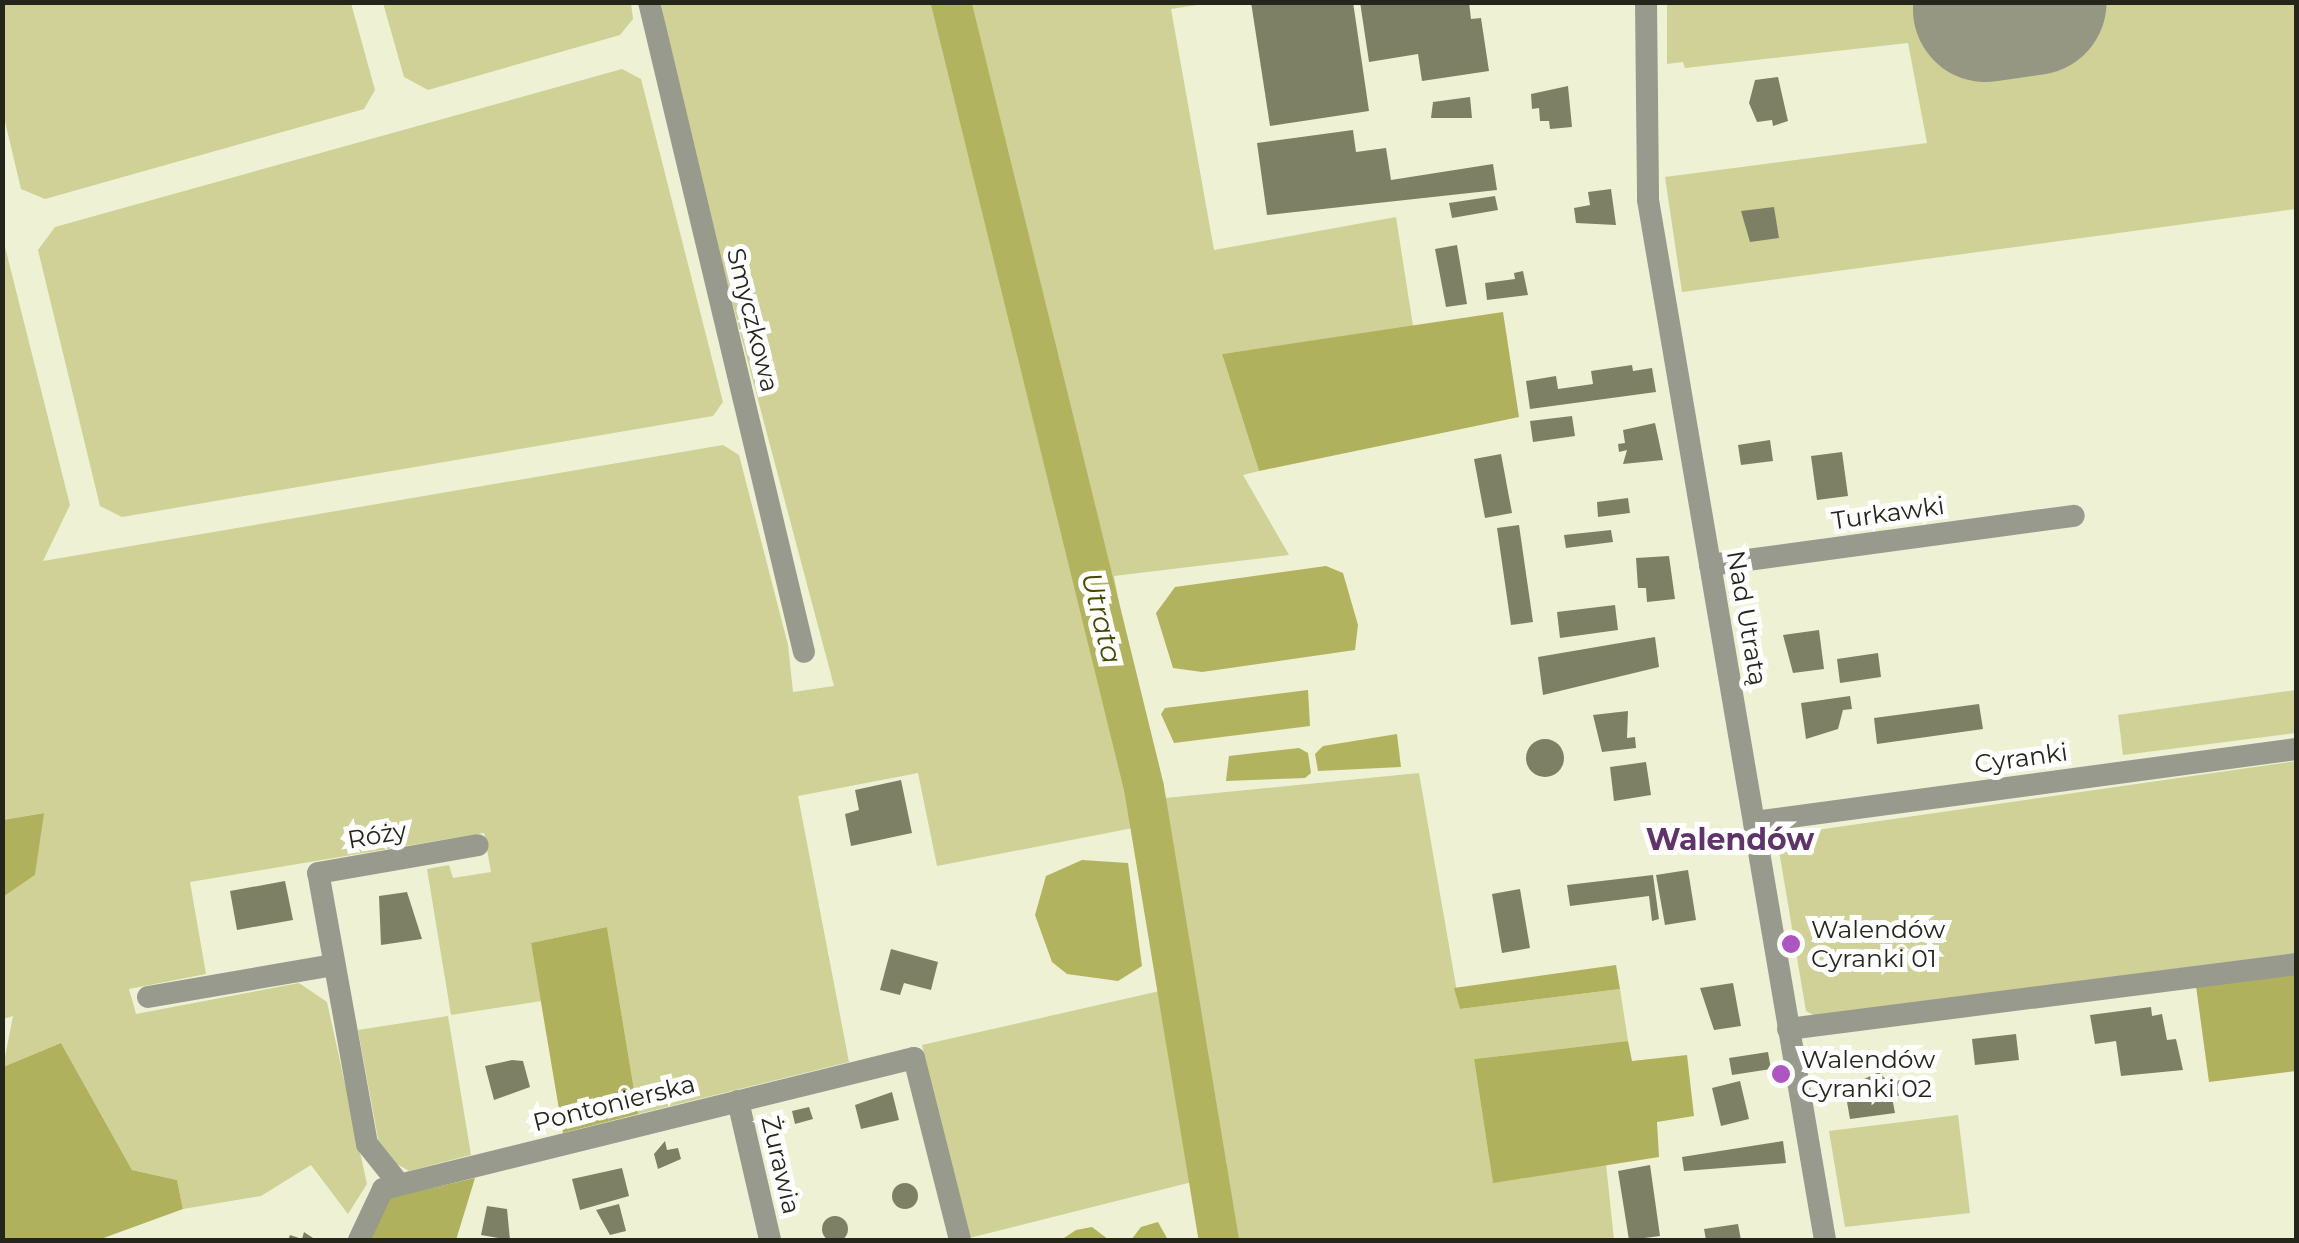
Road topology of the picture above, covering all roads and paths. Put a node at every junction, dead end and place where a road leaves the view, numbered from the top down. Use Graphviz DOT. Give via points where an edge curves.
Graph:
graph roads {
  1 [pos="649,2"];
  2 [pos="1646,2"];
  3 [pos="2074,516"];
  4 [pos="1710,565"];
  5 [pos="804,652"];
  6 [pos="2296,749"];
  7 [pos="1754,822"];
  8 [pos="478,845"];
  9 [pos="2296,964"];
  10 [pos="334,965"];
  11 [pos="148,997"];
  12 [pos="1788,1029"];
  13 [pos="738,1101"];
  14 [pos="399,1184"];
  15 [pos="360,1240"];
  16 [pos="770,1240"];
  17 [pos="960,1240"];
  18 [pos="1825,1240"];
  1 -- 5 [label="street, Smyczkowa"];
  2 -- 4 [label="street, Nad Utratą" via="1648,200"];
  3 -- 4 [label="street, Turkawki"];
  4 -- 7 [label="street, Nad Utratą"];
  6 -- 7 [label="street, Cyranki"];
  7 -- 12 [label="street, Nad Utratą"];
  8 -- 10 [label="street, Róży" via="318,873"];
  9 -- 12 [label="street"];
  10 -- 11 [label="street"];
  10 -- 14 [label="street, Róży" via="366,1144"];
  12 -- 18 [label="street, Nad Utratą"];
  13 -- 14 [label="street, Pontonierska"];
  13 -- 16 [label="street, Żurawia"];
  13 -- 17 [label="street, Pontonierska" via="914,1058"];
  14 -- 15 [label="street" via="383,1189 372,1203"];
}
